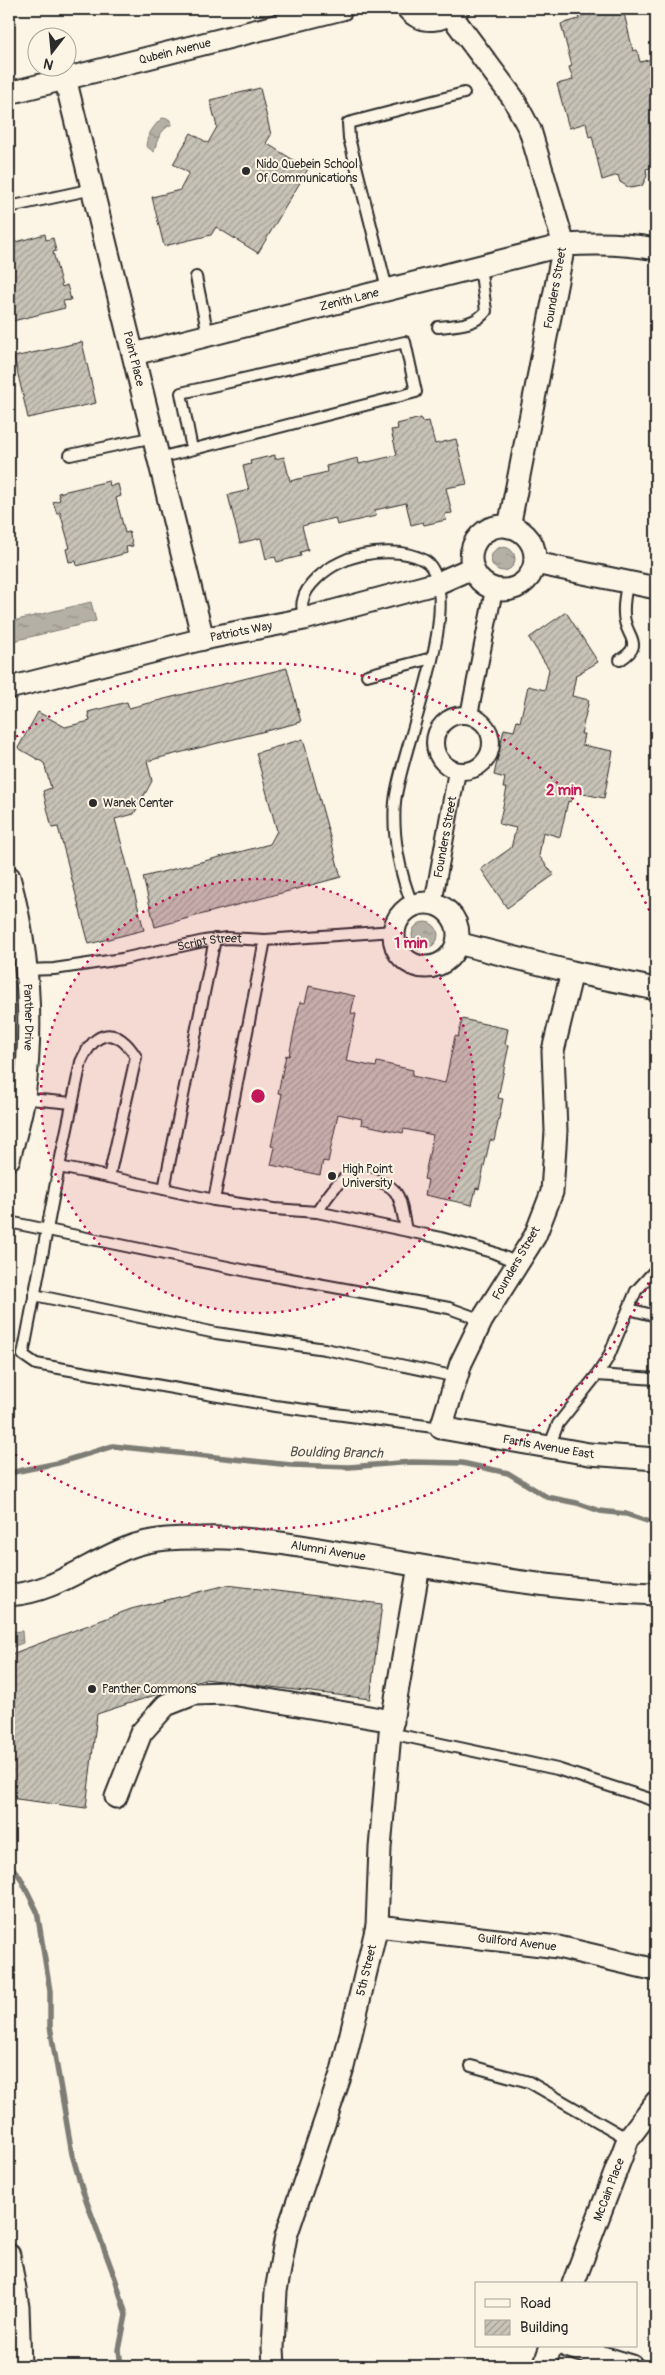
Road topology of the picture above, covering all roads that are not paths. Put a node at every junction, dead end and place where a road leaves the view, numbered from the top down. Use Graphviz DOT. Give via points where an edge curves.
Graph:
graph roads {
  1 [pos="342,9"];
  2 [pos="408,9"];
  3 [pos="454,12"];
  4 [pos="78,75"];
  5 [pos="65,78"];
  6 [pos="9,93"];
  7 [pos="464,93"];
  8 [pos="92,189"];
  9 [pos="9,207"];
  10 [pos="564,245"];
  11 [pos="656,249"];
  12 [pos="480,266"];
  13 [pos="196,277"];
  14 [pos="387,289"];
  15 [pos="438,327"];
  16 [pos="208,335"];
  17 [pos="134,354"];
  18 [pos="154,437"];
  19 [pos="192,450"];
  20 [pos="70,454"];
  21 [pos="159,458"];
  22 [pos="509,527"];
  23 [pos="535,563"];
  24 [pos="472,568"];
  25 [pos="627,582"];
  26 [pos="438,584"];
  27 [pos="656,588"];
  28 [pos="494,590"];
  29 [pos="304,619"];
  30 [pos="203,639"];
  31 [pos="432,658"];
  32 [pos="620,660"];
  33 [pos="367,675"];
  34 [pos="9,688"];
  35 [pos="469,715"];
  36 [pos="458,771"];
  37 [pos="9,877"];
  38 [pos="423,905"];
  39 [pos="394,931"];
  40 [pos="214,939"];
  41 [pos="265,940"];
  42 [pos="457,943"];
  43 [pos="26,970"];
  44 [pos="572,972"];
  45 [pos="656,988"];
  46 [pos="16,1098"];
  47 [pos="72,1103"];
  48 [pos="9,1159"];
  49 [pos="59,1167"];
  50 [pos="109,1177"];
  51 [pos="164,1189"];
  52 [pos="214,1200"];
  53 [pos="317,1212"];
  54 [pos="9,1222"];
  55 [pos="406,1230"];
  56 [pos="46,1231"];
  57 [pos="518,1263"];
  58 [pos="656,1269"];
  59 [pos="34,1295"];
  60 [pos="629,1309"];
  61 [pos="656,1316"];
  62 [pos="482,1320"];
  63 [pos="597,1375"];
  64 [pos="457,1377"];
  65 [pos="656,1379"];
  66 [pos="440,1428"];
  67 [pos="549,1447"];
  68 [pos="656,1459"];
  69 [pos="419,1566"];
  70 [pos="656,1594"];
  71 [pos="9,1595"];
  72 [pos="392,1727"];
  73 [pos="116,1796"];
  74 [pos="656,1801"];
  75 [pos="377,1926"];
  76 [pos="656,1970"];
  77 [pos="471,2066"];
  78 [pos="656,2102"];
  79 [pos="628,2139"];
  80 [pos="9,2255"];
  81 [pos="574,2282"];
  82 [pos="550,2348"];
  83 [pos="573,2348"];
  84 [pos="20,2366"];
  85 [pos="274,2366"];
  86 [pos="544,2366"];
  87 [pos="632,2366"];
  1 -- 4 [label="street, Qubein Avenue"];
  2 -- 3 [label="street" via="420,18 430,20"];
  3 -- 10 [label="street, Founders Street" via="513,98 530,130"];
  5 -- 6 [label="street, Qubein Avenue"];
  5 -- 8 [label="street, Point Place"];
  7 -- 14 [label="lane" via="348,124"];
  8 -- 9 [label="lane"];
  8 -- 17 [label="street, Point Place"];
  10 -- 11 [label="street, Zenith Lane" via="604,242"];
  10 -- 12 [label="street, Zenith Lane"];
  10 -- 22 [label="street, Founders Street"];
  12 -- 14 [label="street, Zenith Lane"];
  12 -- 15 [label="lane" via="486,310 481,318"];
  13 -- 16 [label="lane"];
  14 -- 16 [label="street, Zenith Lane"];
  16 -- 17 [label="street, Zenith Lane"];
  17 -- 18 [label="street, Point Place"];
  18 -- 20 [label="lane"];
  18 -- 21 [label="street, Point Place"];
  19 -- 19 [label="lane" via="416,392 405,342 181,393"];
  19 -- 21 [label="lane"];
  21 -- 30 [label="street, Point Place"];
  22 -- 23 [label="street" via="526,536 535,553"];
  22 -- 24 [label="street" via="498,526 479,536 471,551"];
  23 -- 25 [label="street"];
  23 -- 28 [label="street" via="532,574 520,585"];
  24 -- 26 [label="street, Patriots Way"];
  24 -- 28 [label="street" via="484,585"];
  25 -- 27 [label="street"];
  25 -- 32 [label="lane" via="624,614 635,644 632,652"];
  26 -- 29 [label="street, Patriots Way"];
  26 -- 29 [label="lane" via="428,564 411,555 385,552 355,555 330,568 309,587 302,600"];
  26 -- 31 [label="lane" via="440,611"];
  28 -- 35 [label="street"];
  29 -- 30 [label="street, Patriots Way"];
  30 -- 34 [label="street, Patriots Way"];
  31 -- 33 [label="lane"];
  31 -- 38 [label="lane" via="396,802 397,842 404,885"];
  35 -- 36 [label="street" via="482,721 488,729 491,748 488,757 477,768"];
  35 -- 36 [label="street" via="459,714 450,718 439,727 435,736 437,756 448,767"];
  36 -- 38 [label="street, Founders Street"];
  37 -- 43 [label="street, Panther Drive" via="20,917"];
  38 -- 39 [label="street" via="404,912"];
  38 -- 42 [label="street" via="442,908 456,923"];
  39 -- 41 [label="lane, Script Street"];
  39 -- 42 [label="street" via="399,952 417,966 427,967 446,960"];
  40 -- 41 [label="lane, Script Street"];
  40 -- 43 [label="lane, Script Street" via="122,960"];
  40 -- 51 [label="lane"];
  41 -- 52 [label="lane"];
  42 -- 44 [label="street"];
  43 -- 46 [label="street, Panther Drive" via="30,1008"];
  44 -- 45 [label="street"];
  44 -- 57 [label="street, Founders Street" via="553,1051 556,1131 552,1192 535,1236"];
  46 -- 47 [label="lane"];
  46 -- 48 [label="street, Panther Drive"];
  47 -- 49 [label="lane"];
  47 -- 50 [label="lane" via="81,1062 96,1038 108,1035 119,1038 130,1047 136,1057"];
  49 -- 50 [label="lane"];
  49 -- 56 [label="lane"];
  50 -- 51 [label="lane"];
  51 -- 52 [label="lane"];
  52 -- 53 [label="lane"];
  53 -- 55 [label="lane"];
  53 -- 55 [label="lane" via="341,1181 350,1176 362,1176 385,1182 393,1188 399,1198"];
  54 -- 56 [label="lane"];
  55 -- 57 [label="lane" via="470,1245"];
  56 -- 59 [label="lane"];
  56 -- 62 [label="lane" via="449,1308"];
  57 -- 62 [label="street, Founders Street"];
  58 -- 60 [label="lane" via="636,1291"];
  59 -- 64 [label="lane" via="216,1333 325,1349"];
  59 -- 66 [label="lane" via="23,1355 36,1364 275,1406"];
  60 -- 61 [label="lane"];
  60 -- 63 [label="lane"];
  62 -- 64 [label="street, Founders Street"];
  63 -- 65 [label="lane"];
  63 -- 67 [label="lane" via="558,1424"];
  64 -- 66 [label="street, Founders Street"];
  66 -- 67 [label="street, Farris Avenue East"];
  67 -- 68 [label="street, Farris Avenue East" via="610,1457"];
  69 -- 70 [label="street, Alumni Avenue" via="593,1592"];
  69 -- 71 [label="street, Alumni Avenue" via="260,1542 205,1537 160,1539 128,1548 43,1588"];
  69 -- 72 [label="street, 5th Street"];
  72 -- 73 [label="street" via="226,1693 194,1694 166,1705 141,1733"];
  72 -- 74 [label="lane" via="557,1769"];
  72 -- 75 [label="street, 5th Street" via="380,1848"];
  75 -- 76 [label="street, Guilford Avenue" via="558,1947"];
  75 -- 85 [label="street, 5th Street" via="342,2070 286,2236 276,2291"];
  77 -- 79 [label="lane" via="529,2082"];
  78 -- 79 [label="street, McCain Place"];
  79 -- 81 [label="street, McCain Place"];
  80 -- 84 [label="street" via="18,2307"];
  82 -- 86 [label="street"];
  83 -- 87 [label="street"];
}
